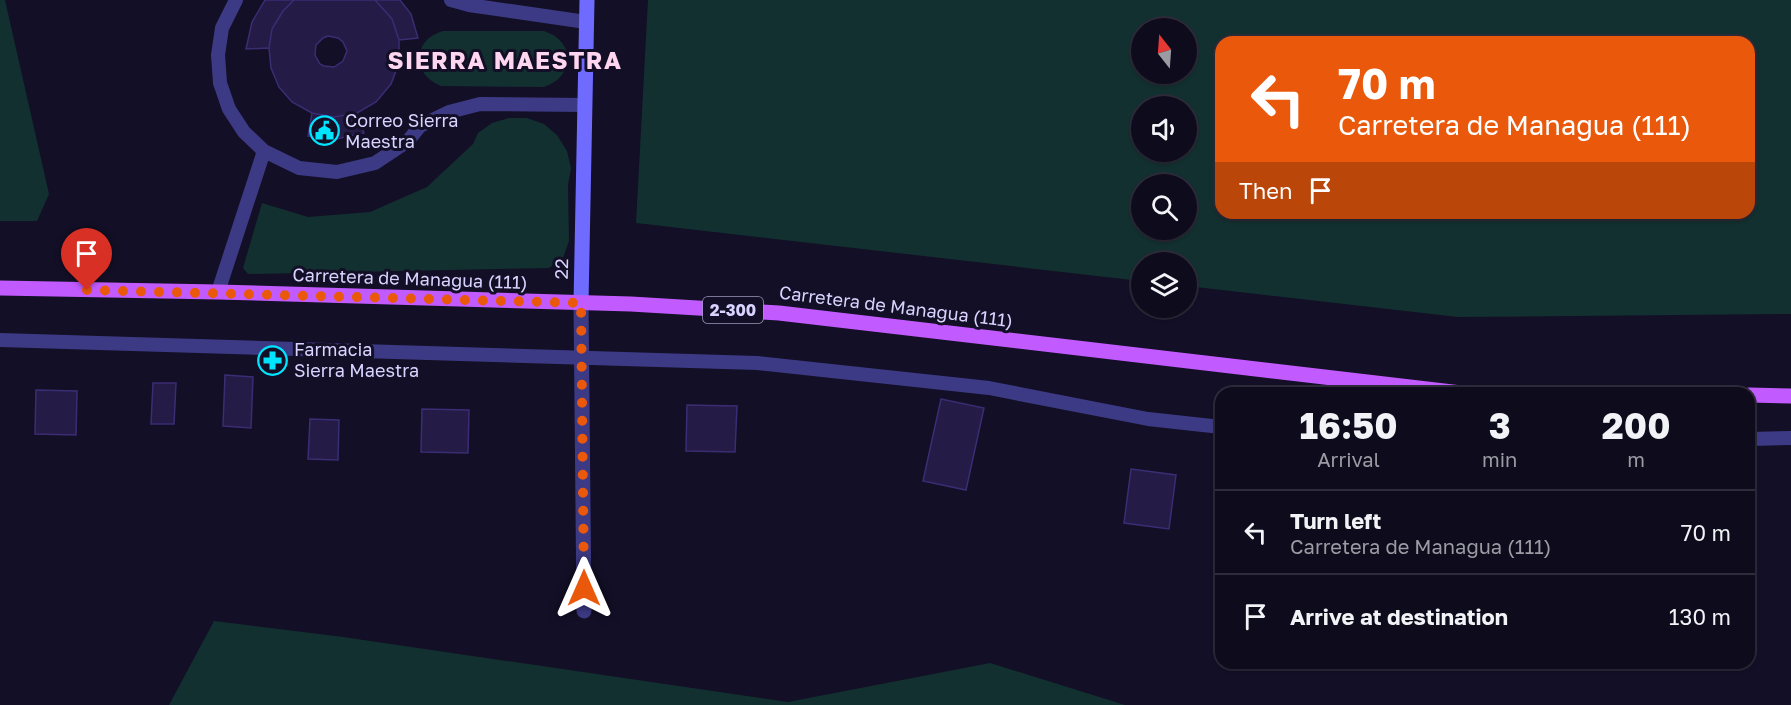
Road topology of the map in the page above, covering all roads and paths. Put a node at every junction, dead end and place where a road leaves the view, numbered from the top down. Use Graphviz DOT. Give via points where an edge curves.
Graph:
graph roads {
  1 [pos="236,0"];
  2 [pos="451,0"];
  3 [pos="586,0"];
  4 [pos="586,22"];
  5 [pos="585,105"];
  6 [pos="264,151"];
  7 [pos="0,288"];
  8 [pos="218,292"];
  9 [pos="581,303"];
  10 [pos="0,340"];
  11 [pos="582,356"];
  12 [pos="1410,387"];
  13 [pos="1755,396"];
  14 [pos="1791,396"];
  15 [pos="1215,427"];
  16 [pos="1791,438"];
  17 [pos="1755,439"];
  18 [pos="584,611"];
  1 -- 6 [label="lane" via="222,28 218,55 220,83 229,109 244,132"];
  2 -- 4 [label="lane"];
  3 -- 4 [label="main road, 22"];
  4 -- 5 [label="main road, 22"];
  5 -- 6 [label="lane" via="480,104 449,112 420,126 408,141 375,163 337,172 299,168"];
  5 -- 9 [label="main road, 22"];
  6 -- 8 [label="lane"];
  7 -- 8 [label="main road, Carretera de Managua (111) / 2-300"];
  8 -- 9 [label="main road, Carretera de Managua (111) / 2-300"];
  9 -- 11 [label="street, 22"];
  9 -- 12 [label="main road, Carretera de Managua (111) / 2-300" via="779,313"];
  10 -- 11 [label="lane"];
  11 -- 15 [label="lane" via="757,363 978,386 1148,419"];
  11 -- 18 [label="street, 22"];
  13 -- 14 [label="main road"];
  16 -- 17 [label="lane"];
}
